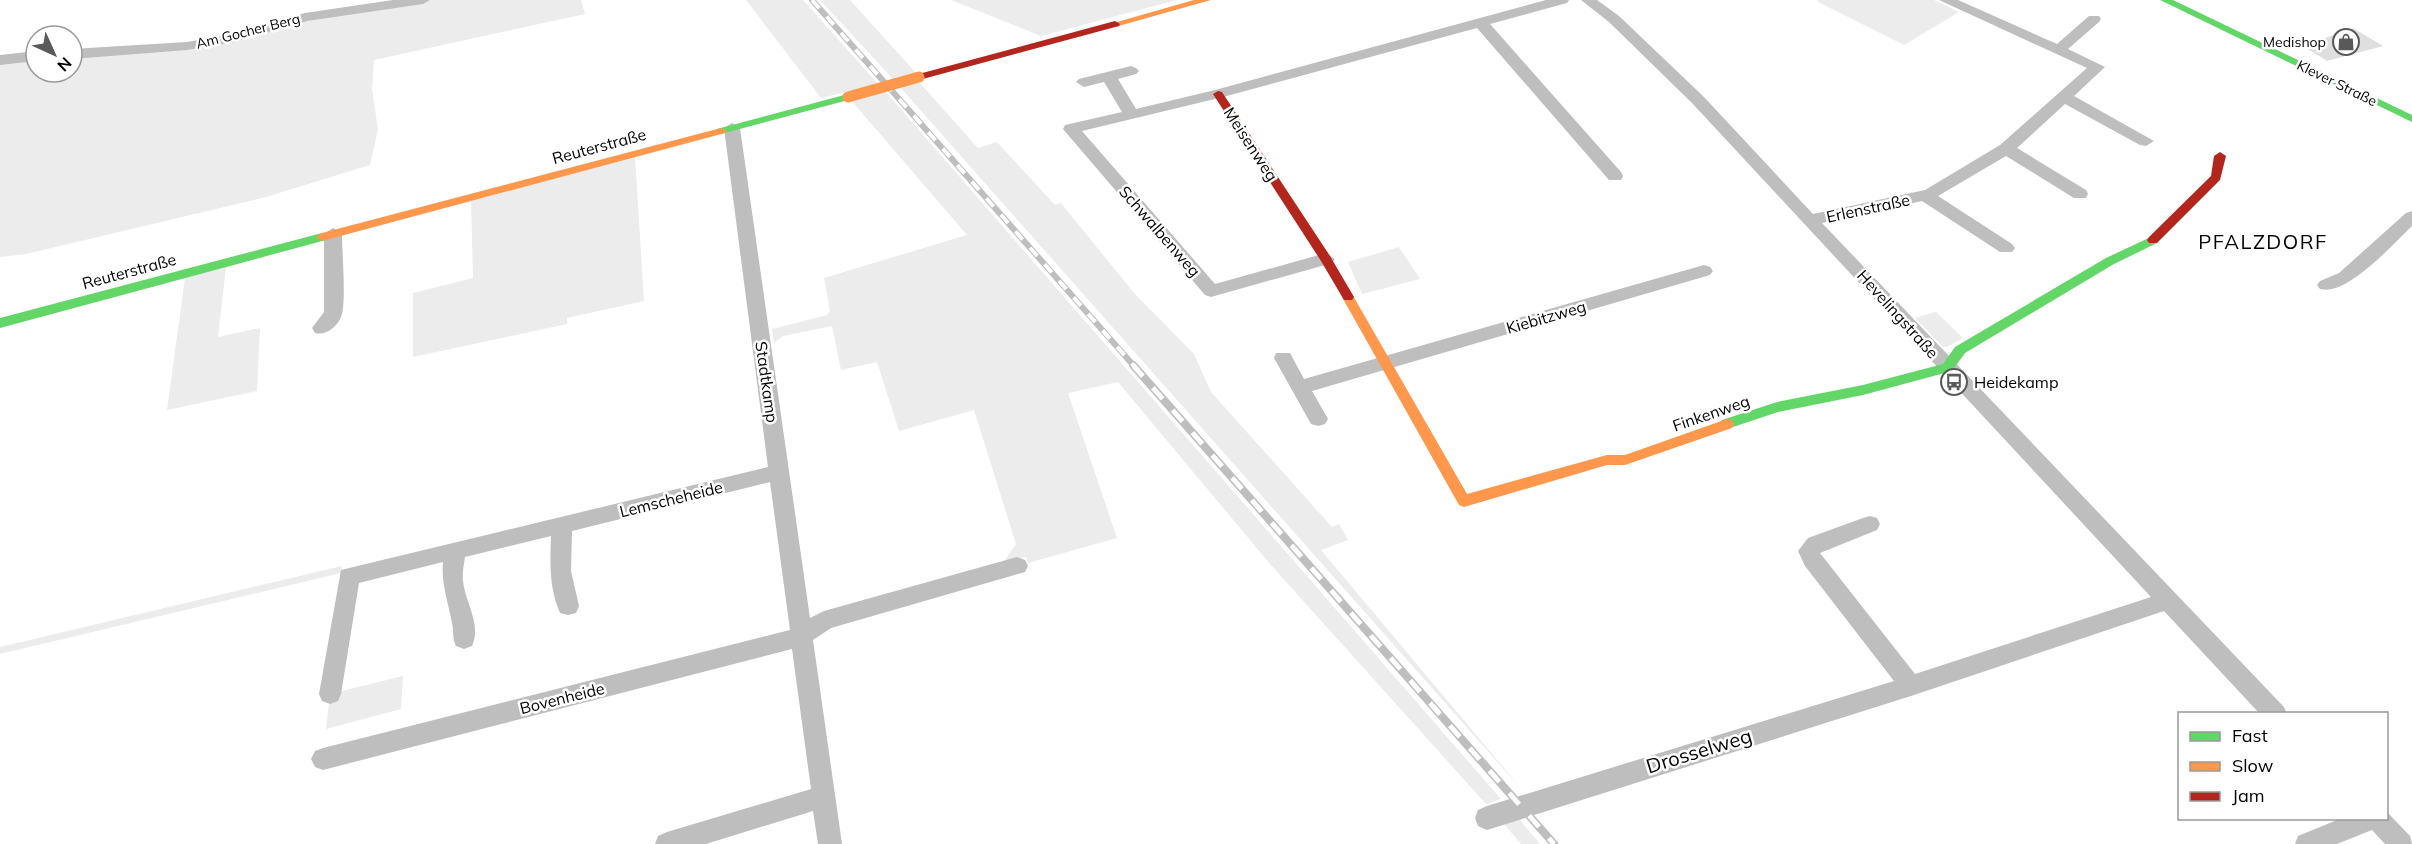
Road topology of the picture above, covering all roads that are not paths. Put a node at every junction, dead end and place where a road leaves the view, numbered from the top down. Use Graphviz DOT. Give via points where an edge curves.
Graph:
graph roads {
  1 [pos="423,0"];
  2 [pos="1206,0"];
  3 [pos="1562,0"];
  4 [pos="1588,0"];
  5 [pos="1946,0"];
  6 [pos="2165,0"];
  7 [pos="2094,20"];
  8 [pos="1479,21"];
  9 [pos="2058,50"];
  10 [pos="84,53"];
  11 [pos="24,57"];
  12 [pos="0,60"];
  13 [pos="1131,71"];
  14 [pos="1109,77"];
  15 [pos="1084,82"];
  16 [pos="1218,94"];
  17 [pos="2064,97"];
  18 [pos="1131,114"];
  19 [pos="2412,119"];
  20 [pos="732,128"];
  21 [pos="2146,141"];
  22 [pos="2006,149"];
  23 [pos="2220,156"];
  24 [pos="1615,176"];
  25 [pos="2080,194"];
  26 [pos="1924,195"];
  27 [pos="2412,218"];
  28 [pos="1811,220"];
  29 [pos="333,234"];
  30 [pos="2006,248"];
  31 [pos="1326,259"];
  32 [pos="1704,271"];
  33 [pos="2326,285"];
  34 [pos="0,323"];
  35 [pos="321,328"];
  36 [pos="1283,358"];
  37 [pos="1388,363"];
  38 [pos="1947,368"];
  39 [pos="1300,387"];
  40 [pos="1318,419"];
  41 [pos="780,472"];
  42 [pos="1488,494"];
  43 [pos="1869,524"];
  44 [pos="562,525"];
  45 [pos="454,551"];
  46 [pos="1017,566"];
  47 [pos="2170,600"];
  48 [pos="568,606"];
  49 [pos="801,637"];
  50 [pos="464,639"];
  51 [pos="1911,686"];
  52 [pos="330,694"];
  53 [pos="2274,712"];
  54 [pos="324,759"];
  55 [pos="824,797"];
  56 [pos="1487,818"];
  57 [pos="2372,820"];
  58 [pos="2376,820"];
  59 [pos="667,844"];
  60 [pos="830,844"];
  61 [pos="2307,844"];
  62 [pos="2401,844"];
  1 -- 10 [label="street, Am Gocher Berg" via="305,17 234,38 187,46"];
  2 -- 20 [label="street, Reuterstraße, bridge"];
  3 -- 8 [label="street, Meisenweg"];
  4 -- 28 [label="street, Hevelingstraße" via="1614,19 1698,100"];
  5 -- 9 [label="street"];
  6 -- 19 [label="street, Klever Straße"];
  7 -- 9 [label="street"];
  8 -- 16 [label="street, Meisenweg"];
  8 -- 24 [label="street"];
  9 -- 17 [label="street, Erlenstraße" via="2097,68"];
  11 -- 12 [label="street"];
  13 -- 14 [label="street"];
  14 -- 15 [label="street"];
  14 -- 18 [label="street"];
  16 -- 18 [label="street, Schwalbenweg"];
  16 -- 31 [label="street, Meisenweg"];
  17 -- 21 [label="street"];
  17 -- 22 [label="street, Erlenstraße"];
  18 -- 31 [label="street, Schwalbenweg" via="1071,129 1211,291"];
  20 -- 29 [label="street, Reuterstraße"];
  20 -- 41 [label="street, Stadtkamp"];
  22 -- 25 [label="street"];
  22 -- 26 [label="street, Erlenstraße"];
  23 -- 38 [label="street" via="2216,177 2149,244 2110,261 1960,350"];
  26 -- 28 [label="street, Erlenstraße"];
  26 -- 30 [label="street, Erlenstraße"];
  27 -- 33 [label="street" via="2345,277"];
  28 -- 38 [label="street, Hevelingstraße"];
  29 -- 34 [label="street, Reuterstraße"];
  29 -- 35 [label="street" via="333,314"];
  31 -- 37 [label="street, Meisenweg"];
  32 -- 37 [label="street, Kiebitzweg"];
  36 -- 39 [label="street"];
  37 -- 39 [label="street"];
  37 -- 42 [label="street, Meisenweg" via="1464,501"];
  38 -- 42 [label="street, Finkenweg" via="1777,408 1625,460 1607,460"];
  38 -- 47 [label="street, Hevelingstraße"];
  39 -- 40 [label="street"];
  41 -- 44 [label="street, Lemscheheide"];
  41 -- 49 [label="street, Stadtkamp"];
  43 -- 51 [label="street" via="1815,544 1809,551 1812,560"];
  44 -- 45 [label="street, Lemscheheide"];
  44 -- 48 [label="street" via="560,571"];
  45 -- 50 [label="street" via="452,580"];
  45 -- 52 [label="street, Lemscheheide" via="349,576"];
  46 -- 49 [label="street" via="824,620"];
  47 -- 51 [label="street, Drosselweg"];
  47 -- 53 [label="street, Hevelingstraße"];
  49 -- 54 [label="street, Bovenheide"];
  49 -- 55 [label="street, Stadtkamp"];
  51 -- 56 [label="street, Drosselweg"];
  55 -- 59 [label="street"];
  55 -- 60 [label="street, Stadtkamp"];
  57 -- 61 [label="street"];
  58 -- 62 [label="street"];
}
